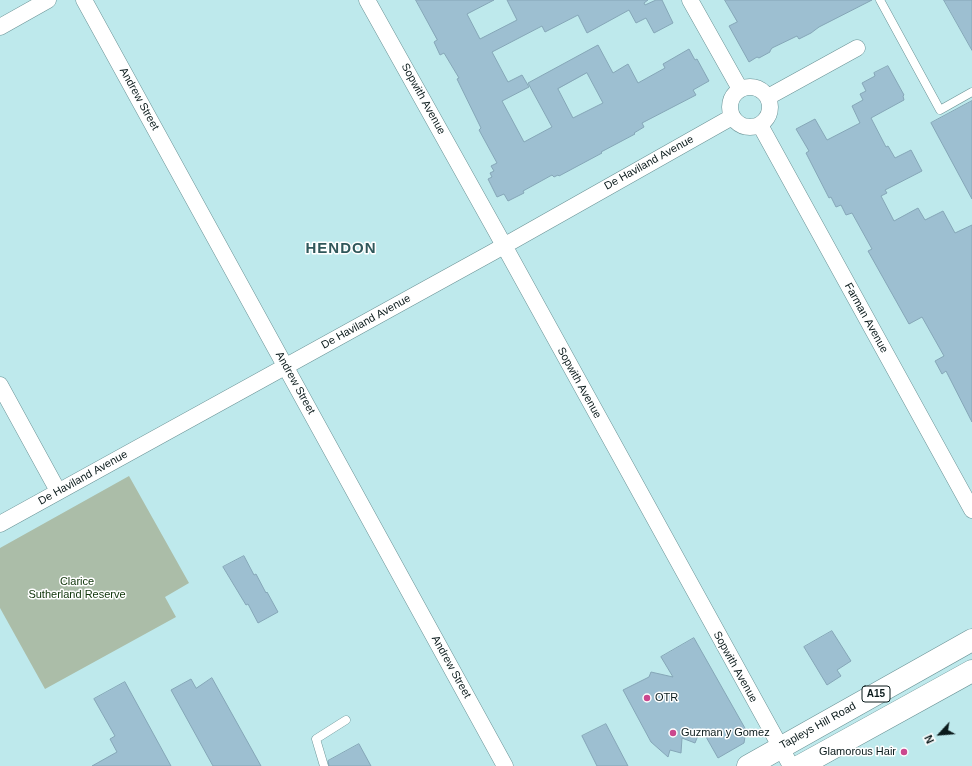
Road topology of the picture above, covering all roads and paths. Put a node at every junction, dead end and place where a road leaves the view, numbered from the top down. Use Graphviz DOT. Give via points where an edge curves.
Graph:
graph roads {
  1 [pos="48,0"];
  2 [pos="84,0"];
  3 [pos="367,0"];
  4 [pos="690,0"];
  5 [pos="880,0"];
  6 [pos="0,27"];
  7 [pos="857,48"];
  8 [pos="740,89"];
  9 [pos="972,92"];
  10 [pos="768,97"];
  11 [pos="732,117"];
  12 [pos="760,125"];
  13 [pos="504,245"];
  14 [pos="286,366"];
  15 [pos="0,385"];
  16 [pos="58,491"];
  17 [pos="972,510"];
  18 [pos="0,524"];
  19 [pos="972,640"];
  20 [pos="972,670"];
  21 [pos="346,720"];
  22 [pos="785,757"];
  23 [pos="324,766"];
  24 [pos="505,766"];
  25 [pos="748,766"];
  26 [pos="800,766"];
  1 -- 6 [label="street"];
  2 -- 14 [label="street, Andrew Street"];
  3 -- 13 [label="street, Sopwith Avenue"];
  4 -- 8 [label="street"];
  5 -- 9 [label="lane" via="940,110"];
  7 -- 10 [label="street"];
  8 -- 10 [label="street" via="757,88"];
  8 -- 11 [label="street" via="730,101 729,110"];
  10 -- 12 [label="street" via="770,109 768,116"];
  11 -- 12 [label="street" via="737,124 748,128"];
  11 -- 13 [label="street, De Haviland Avenue"];
  12 -- 17 [label="street, Farman Avenue"];
  13 -- 14 [label="street, De Haviland Avenue"];
  13 -- 22 [label="street, Sopwith Avenue"];
  14 -- 16 [label="street, De Haviland Avenue"];
  14 -- 24 [label="street, Andrew Street"];
  15 -- 16 [label="street"];
  16 -- 18 [label="street, De Haviland Avenue"];
  19 -- 22 [label="main road, Tapleys Hill Road / A15"];
  20 -- 26 [label="main road, A15"];
  21 -- 23 [label="lane" via="316,739"];
  22 -- 25 [label="main road, Tapleys Hill Road / A15"];
}
